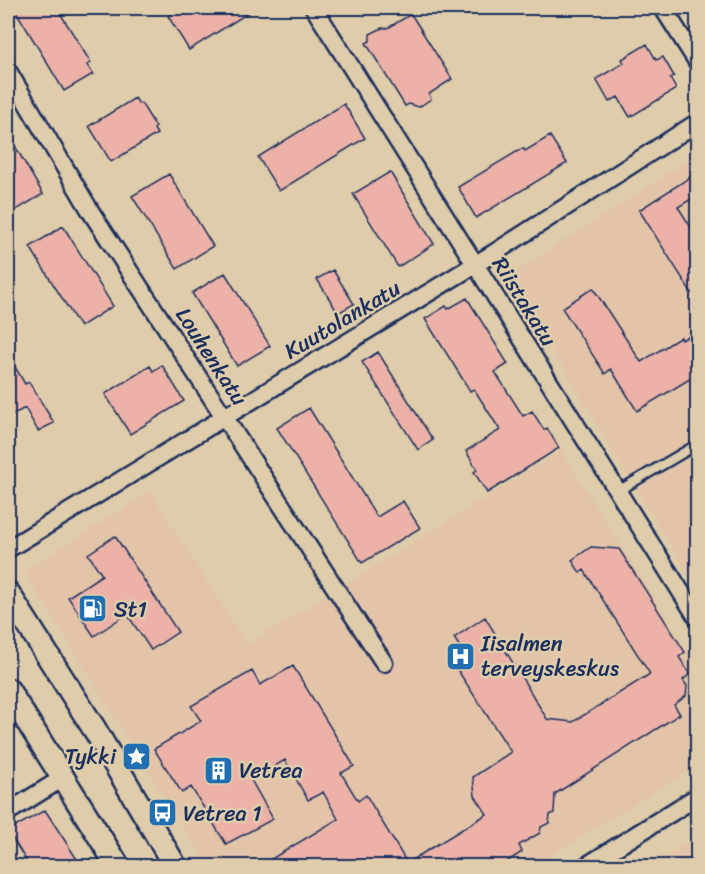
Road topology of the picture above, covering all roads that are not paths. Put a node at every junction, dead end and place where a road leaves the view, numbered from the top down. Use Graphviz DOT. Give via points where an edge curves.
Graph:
graph roads {
  1 [pos="314,8"];
  2 [pos="663,8"];
  3 [pos="698,63"];
  4 [pos="8,71"];
  5 [pos="698,122"];
  6 [pos="475,264"];
  7 [pos="225,417"];
  8 [pos="698,444"];
  9 [pos="618,492"];
  10 [pos="8,549"];
  11 [pos="8,593"];
  12 [pos="698,619"];
  13 [pos="384,663"];
  14 [pos="8,690"];
  15 [pos="63,778"];
  16 [pos="698,796"];
  17 [pos="8,812"];
  18 [pos="118,867"];
  19 [pos="175,867"];
  20 [pos="586,867"];
  1 -- 6 [label="street, Riistakatu"];
  2 -- 3 [label="street"];
  4 -- 7 [label="street, Louhenkatu" via="91,212"];
  5 -- 6 [label="street, Kuutolankatu"];
  6 -- 7 [label="street, Kuutolankatu"];
  6 -- 9 [label="street, Riistakatu"];
  7 -- 10 [label="street, Kuutolankatu"];
  7 -- 13 [label="street, Louhenkatu"];
  8 -- 9 [label="lane"];
  9 -- 12 [label="street, Riistakatu"];
  11 -- 19 [label="main road"];
  14 -- 15 [label="main road"];
  15 -- 17 [label="street"];
  15 -- 18 [label="main road"];
  16 -- 20 [label="street"];
}
